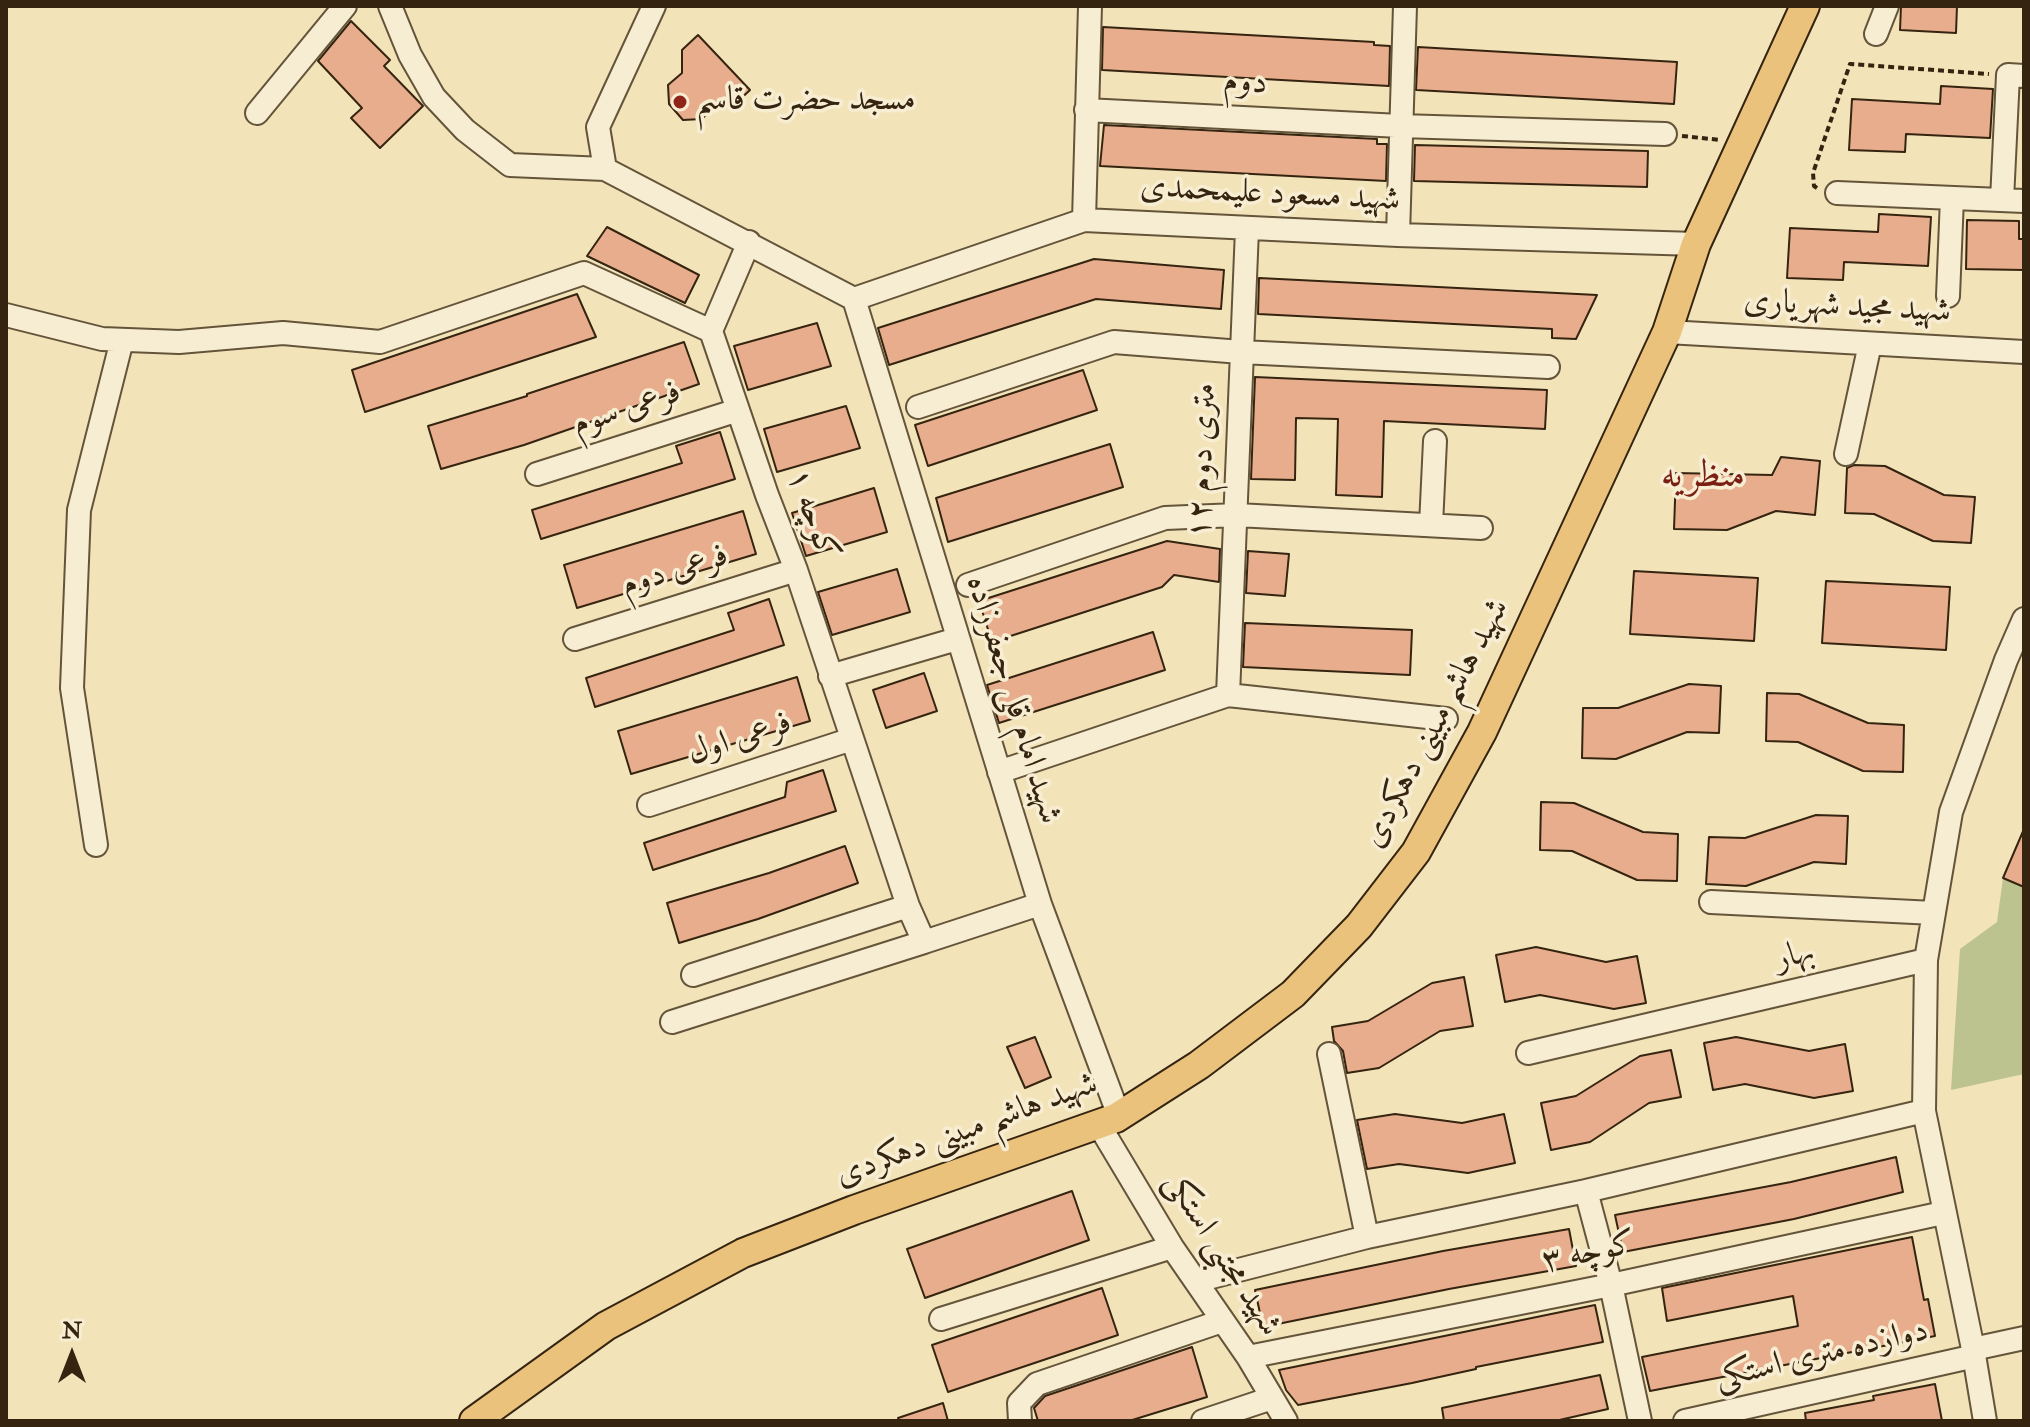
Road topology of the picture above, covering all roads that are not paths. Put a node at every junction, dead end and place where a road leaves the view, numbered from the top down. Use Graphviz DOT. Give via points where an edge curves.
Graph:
graph roads {
  1 [pos="345,6"];
  2 [pos="390,6"];
  3 [pos="654,6"];
  4 [pos="1090,6"];
  5 [pos="1405,6"];
  6 [pos="1805,6"];
  7 [pos="1887,6"];
  8 [pos="1876,34"];
  9 [pos="2016,76"];
  10 [pos="1086,110"];
  11 [pos="257,113"];
  12 [pos="1400,126"];
  13 [pos="1665,134"];
  14 [pos="605,169"];
  15 [pos="1837,193"];
  16 [pos="1952,198"];
  17 [pos="2013,201"];
  18 [pos="1084,220"];
  19 [pos="1247,229"];
  20 [pos="1398,235"];
  21 [pos="749,242"];
  22 [pos="1696,244"];
  23 [pos="1948,296"];
  24 [pos="854,299"];
  25 [pos="6,315"];
  26 [pos="711,331"];
  27 [pos="1667,332"];
  28 [pos="122,340"];
  29 [pos="1870,344"];
  30 [pos="1241,352"];
  31 [pos="2024,352"];
  32 [pos="1548,367"];
  33 [pos="918,407"];
  34 [pos="738,410"];
  35 [pos="1435,441"];
  36 [pos="1846,454"];
  37 [pos="537,474"];
  38 [pos="1237,515"];
  39 [pos="1431,525"];
  40 [pos="1481,528"];
  41 [pos="796,570"];
  42 [pos="968,585"];
  43 [pos="2024,619"];
  44 [pos="575,639"];
  45 [pos="957,639"];
  46 [pos="830,676"];
  47 [pos="1228,695"];
  48 [pos="1446,719"];
  49 [pos="852,739"];
  50 [pos="999,772"];
  51 [pos="649,805"];
  52 [pos="96,845"];
  53 [pos="1711,902"];
  54 [pos="1040,904"];
  55 [pos="908,906"];
  56 [pos="1934,913"];
  57 [pos="924,942"];
  58 [pos="1926,960"];
  59 [pos="693,975"];
  60 [pos="672,1022"];
  61 [pos="1528,1053"];
  62 [pos="1329,1054"];
  63 [pos="1924,1111"];
  64 [pos="1109,1120"];
  65 [pos="1586,1191"];
  66 [pos="1943,1213"];
  67 [pos="1367,1237"];
  68 [pos="1172,1247"];
  69 [pos="1196,1281"];
  70 [pos="1611,1285"];
  71 [pos="941,1319"];
  72 [pos="1222,1321"];
  73 [pos="2024,1338"];
  74 [pos="1974,1353"];
  75 [pos="1248,1357"];
  76 [pos="1272,1398"];
  77 [pos="474,1421"];
  78 [pos="1020,1421"];
  79 [pos="1203,1421"];
  80 [pos="1286,1421"];
  81 [pos="1640,1421"];
  82 [pos="1685,1421"];
  83 [pos="1985,1421"];
  1 -- 11 [label="street"];
  2 -- 14 [label="street" via="434,97 510,165"];
  3 -- 14 [label="street" via="598,127"];
  4 -- 10 [label="street"];
  5 -- 12 [label="street"];
  6 -- 22 [label="main road, شهید هاشم مبینی دهکردی"];
  7 -- 8 [label="street"];
  9 -- 17 [label="street"];
  10 -- 12 [label="street, دوم"];
  10 -- 18 [label="street"];
  12 -- 13 [label="street, دوم"];
  12 -- 20 [label="street"];
  14 -- 21 [label="street"];
  15 -- 16 [label="street"];
  16 -- 17 [label="street"];
  16 -- 23 [label="street"];
  18 -- 19 [label="street, شهید مسعود علیمحمدی"];
  18 -- 24 [label="street, شهید مسعود علیمحمدی"];
  19 -- 20 [label="street, شهید مسعود علیمحمدی"];
  19 -- 30 [label="street, ۱۲ متری دوم"];
  20 -- 22 [label="street, شهید مسعود علیمحمدی"];
  21 -- 24 [label="street"];
  21 -- 26 [label="street"];
  22 -- 27 [label="main road, شهید هاشم مبینی دهکردی"];
  24 -- 45 [label="street, شهید امام قلی جعفرزاده"];
  25 -- 28 [label="street"];
  26 -- 28 [label="street" via="584,273 380,342 283,333 179,342"];
  26 -- 34 [label="street, کوچه ۱"];
  27 -- 29 [label="street, شهید مجید شهریاری"];
  27 -- 64 [label="main road, شهید هاشم مبینی دهکردی" via="1482,732 1416,852 1359,926 1293,994 1199,1065"];
  28 -- 52 [label="street" via="79,510 72,688"];
  29 -- 31 [label="street, شهید مجید شهریاری"];
  29 -- 36 [label="street"];
  30 -- 32 [label="street"];
  30 -- 33 [label="street" via="1114,342"];
  30 -- 38 [label="street, ۱۲ متری دوم"];
  34 -- 37 [label="street, فرعی سوم"];
  34 -- 41 [label="street, کوچه ۱"];
  35 -- 39 [label="street"];
  38 -- 39 [label="street"];
  38 -- 42 [label="street" via="1165,518"];
  38 -- 47 [label="street, ۱۲ متری دوم"];
  39 -- 40 [label="street"];
  41 -- 44 [label="street, فرعی دوم"];
  41 -- 46 [label="street, کوچه ۱"];
  43 -- 56 [label="street" via="1951,812"];
  45 -- 46 [label="street"];
  45 -- 50 [label="street, شهید امام قلی جعفرزاده"];
  46 -- 49 [label="street, کوچه ۱"];
  47 -- 48 [label="street"];
  47 -- 50 [label="street"];
  49 -- 51 [label="street, فرعی اول"];
  49 -- 55 [label="street, کوچه ۱"];
  50 -- 54 [label="street, شهید امام قلی جعفرزاده"];
  53 -- 56 [label="street"];
  54 -- 57 [label="street"];
  54 -- 64 [label="street, شهید امام قلی جعفرزاده"];
  55 -- 57 [label="street, کوچه ۱"];
  55 -- 59 [label="street"];
  56 -- 58 [label="street"];
  57 -- 60 [label="street"];
  58 -- 61 [label="street, بهار"];
  58 -- 63 [label="street"];
  62 -- 67 [label="street"];
  63 -- 65 [label="street"];
  63 -- 66 [label="street"];
  64 -- 68 [label="street, شهید مجتبی استکی"];
  64 -- 77 [label="main road, شهید هاشم مبینی دهکردی" via="743,1253 606,1326"];
  65 -- 67 [label="street"];
  65 -- 70 [label="street"];
  66 -- 70 [label="street, کوچه ۳"];
  66 -- 74 [label="street"];
  67 -- 69 [label="street"];
  68 -- 69 [label="street, شهید مجتبی استکی"];
  68 -- 71 [label="street"];
  69 -- 72 [label="street, شهید مجتبی استکی"];
  70 -- 75 [label="street, کوچه ۳"];
  70 -- 81 [label="street"];
  72 -- 75 [label="street, شهید مجتبی استکی"];
  72 -- 78 [label="street" via="1037,1384 1019,1403"];
  73 -- 74 [label="street, دوازده متری استکی"];
  74 -- 82 [label="street, دوازده متری استکی"];
  74 -- 83 [label="street"];
  75 -- 76 [label="street, شهید مجتبی استکی"];
  76 -- 79 [label="street"];
  76 -- 80 [label="street, شهید مجتبی استکی"];
}
